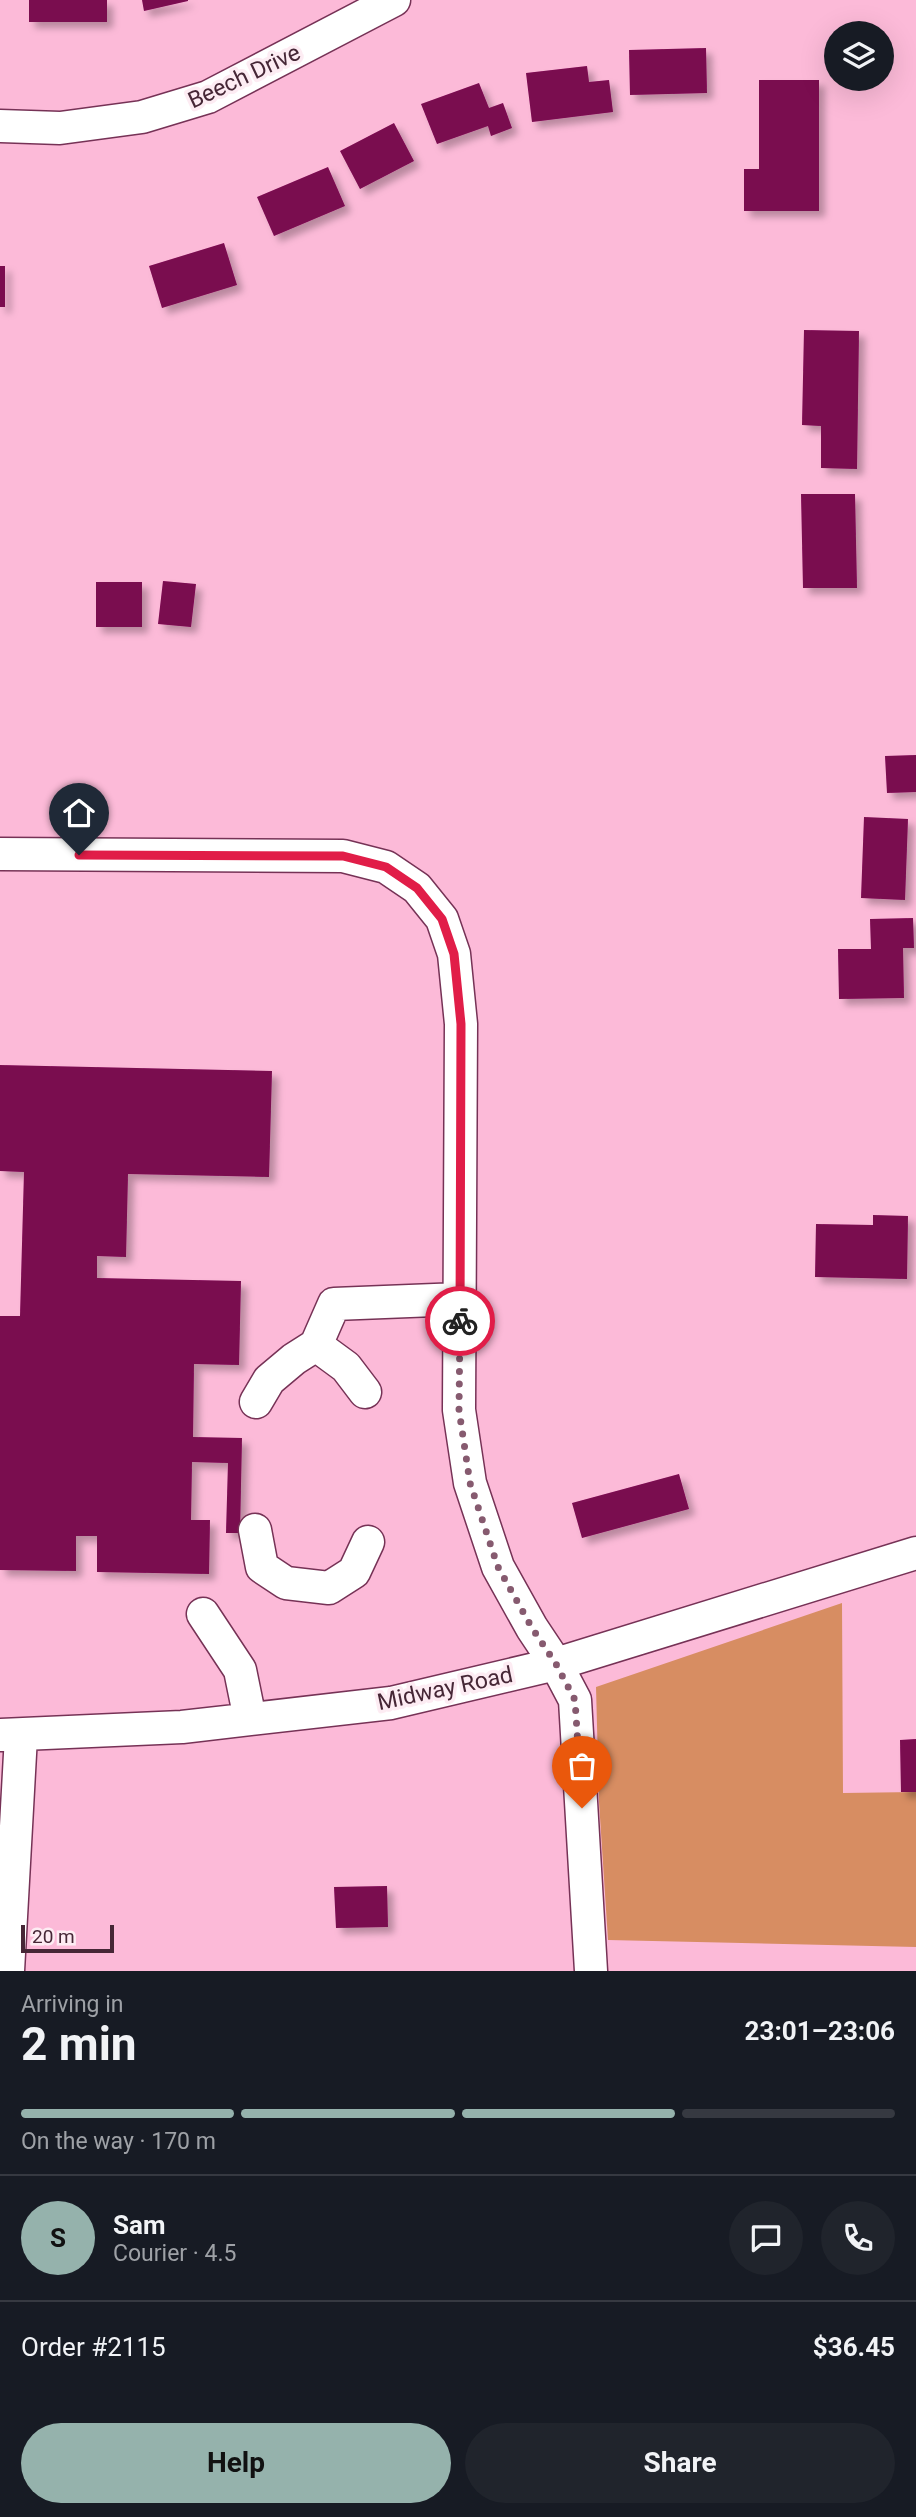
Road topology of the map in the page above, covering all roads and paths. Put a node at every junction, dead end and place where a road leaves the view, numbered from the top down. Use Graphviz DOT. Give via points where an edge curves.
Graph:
graph roads {
  1 [pos="394,0"];
  2 [pos="0,126"];
  3 [pos="0,854"];
  4 [pos="460,1299"];
  5 [pos="316,1345"];
  6 [pos="365,1392"];
  7 [pos="256,1402"];
  8 [pos="255,1530"];
  9 [pos="368,1542"];
  10 [pos="916,1553"];
  11 [pos="203,1614"];
  12 [pos="556,1664"];
  13 [pos="250,1719"];
  14 [pos="10,1736"];
  15 [pos="8,1971"];
  16 [pos="591,1971"];
  1 -- 2 [label="street, Beech Drive" via="208,97 142,117 60,128"];
  3 -- 4 [label="street" via="343,856 386,867 417,888 442,919 454,954 461,1024"];
  4 -- 5 [label="street" via="334,1304"];
  4 -- 12 [label="street" via="459,1410 470,1483 498,1567"];
  5 -- 6 [label="street" via="346,1367"];
  5 -- 7 [label="street" via="269,1380"];
  8 -- 9 [label="street" via="262,1567 286,1583 329,1588 354,1572"];
  10 -- 12 [label="street, Midway Road"];
  11 -- 13 [label="street" via="240,1670"];
  12 -- 13 [label="street, Midway Road" via="391,1703"];
  12 -- 16 [label="street" via="575,1700"];
  13 -- 14 [label="street, Midway Road"];
  14 -- 15 [label="street"];
}
